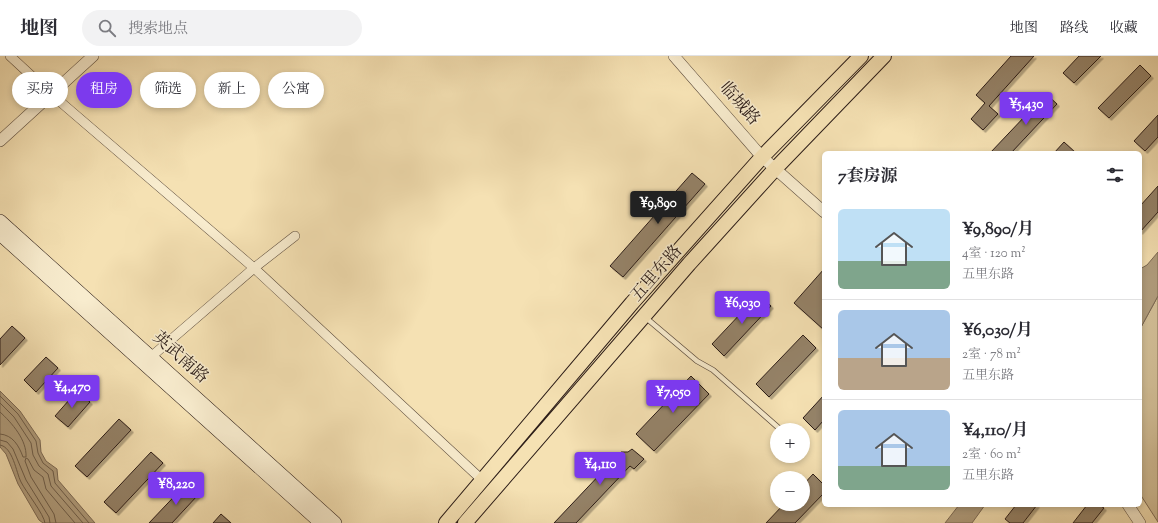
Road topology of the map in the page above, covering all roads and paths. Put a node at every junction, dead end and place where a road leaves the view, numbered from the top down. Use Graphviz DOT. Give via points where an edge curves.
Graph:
graph roads {
  1 [pos="10,56"];
  2 [pos="93,56"];
  3 [pos="674,56"];
  4 [pos="861,56"];
  5 [pos="884,56"];
  6 [pos="27,72"];
  7 [pos="68,78"];
  8 [pos="35,108"];
  9 [pos="66,108"];
  10 [pos="0,141"];
  11 [pos="762,157"];
  12 [pos="775,169"];
  13 [pos="822,210"];
  14 [pos="0,220"];
  15 [pos="0,234"];
  16 [pos="295,236"];
  17 [pos="254,268"];
  18 [pos="644,316"];
  19 [pos="152,356"];
  20 [pos="773,423"];
  21 [pos="481,479"];
  22 [pos="1129,507"];
  23 [pos="321,523"];
  24 [pos="335,523"];
  25 [pos="446,523"];
  26 [pos="465,523"];
  27 [pos="1140,523"];
  1 -- 6 [label="street"];
  2 -- 7 [label="street"];
  3 -- 11 [label="street, 临城路"];
  4 -- 11 [label="main road, 五里东路"];
  5 -- 12 [label="main road, 五里东路"];
  8 -- 10 [label="street"];
  9 -- 17 [label="street"];
  11 -- 12 [label="street, 临城路"];
  11 -- 21 [label="main road, 五里东路"];
  12 -- 13 [label="street, 临城路"];
  12 -- 18 [label="main road, 五里东路"];
  14 -- 19 [label="main road, 英武南路"];
  15 -- 23 [label="main road, 英武南路"];
  16 -- 17 [label="street"];
  17 -- 19 [label="street"];
  17 -- 21 [label="street"];
  18 -- 20 [label="lane" via="697,361 713,370"];
  18 -- 26 [label="main road, 五里东路"];
  19 -- 24 [label="main road, 英武南路"];
  21 -- 25 [label="main road, 五里东路"];
  22 -- 27 [label="street"];
}
